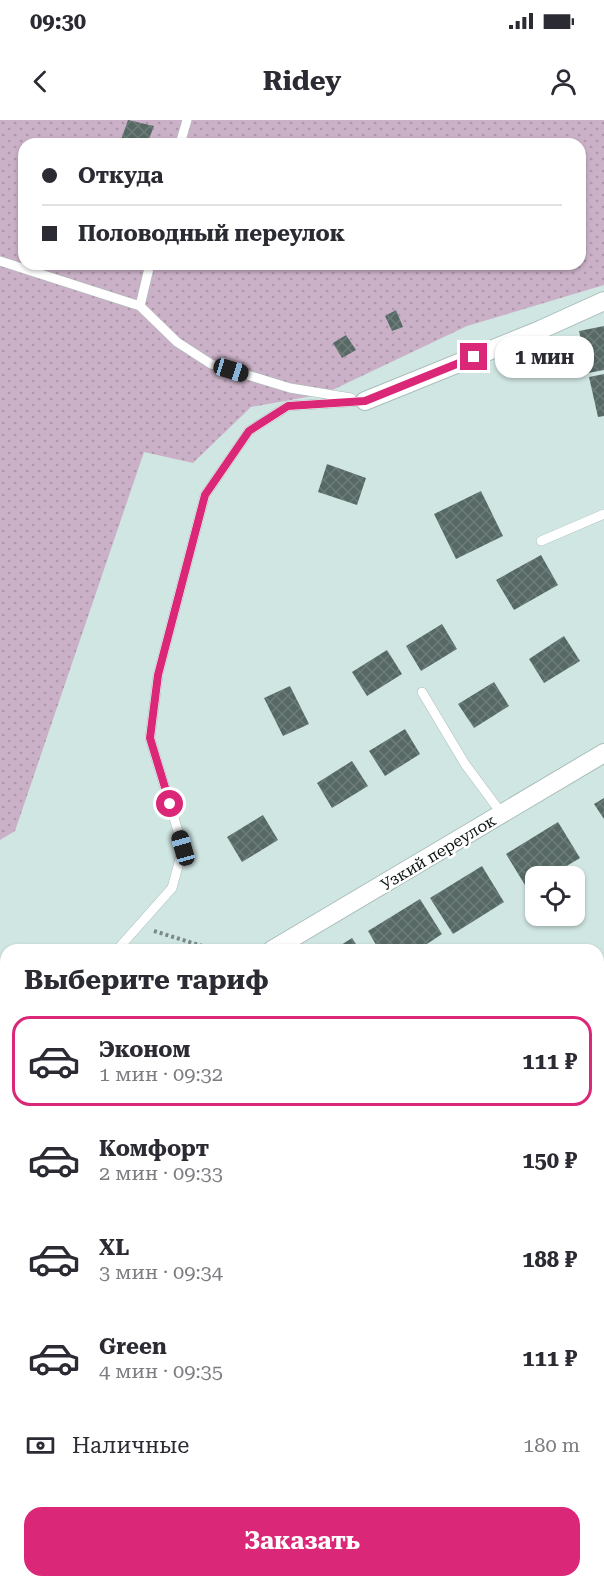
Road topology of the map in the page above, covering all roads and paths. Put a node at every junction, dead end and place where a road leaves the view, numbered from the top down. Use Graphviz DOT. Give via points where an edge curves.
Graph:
graph roads {
  1 [pos="187,120"];
  2 [pos="182,138"];
  3 [pos="0,261"];
  4 [pos="18,267"];
  5 [pos="28,270"];
  6 [pos="149,270"];
  7 [pos="604,301"];
  8 [pos="140,306"];
  9 [pos="365,401"];
  10 [pos="604,514"];
  11 [pos="541,541"];
  12 [pos="423,692"];
  13 [pos="604,753"];
  14 [pos="502,814"];
  15 [pos="139,927"];
  16 [pos="123,944"];
  17 [pos="195,944"];
  18 [pos="282,944"];
  1 -- 2 [label="lane"];
  3 -- 4 [label="lane"];
  5 -- 8 [label="lane"];
  6 -- 8 [label="lane"];
  7 -- 9 [label="street"];
  8 -- 9 [label="lane" via="177,342 212,364 290,388"];
  9 -- 15 [label="lane" via="288,406 249,431 205,495 158,675 150,738 183,848 172,888"];
  10 -- 11 [label="lane"];
  12 -- 14 [label="lane" via="465,764"];
  13 -- 14 [label="street, Узкий переулок"];
  14 -- 18 [label="street, Узкий переулок"];
  15 -- 16 [label="lane"];
  15 -- 17 [label="path"];
}
